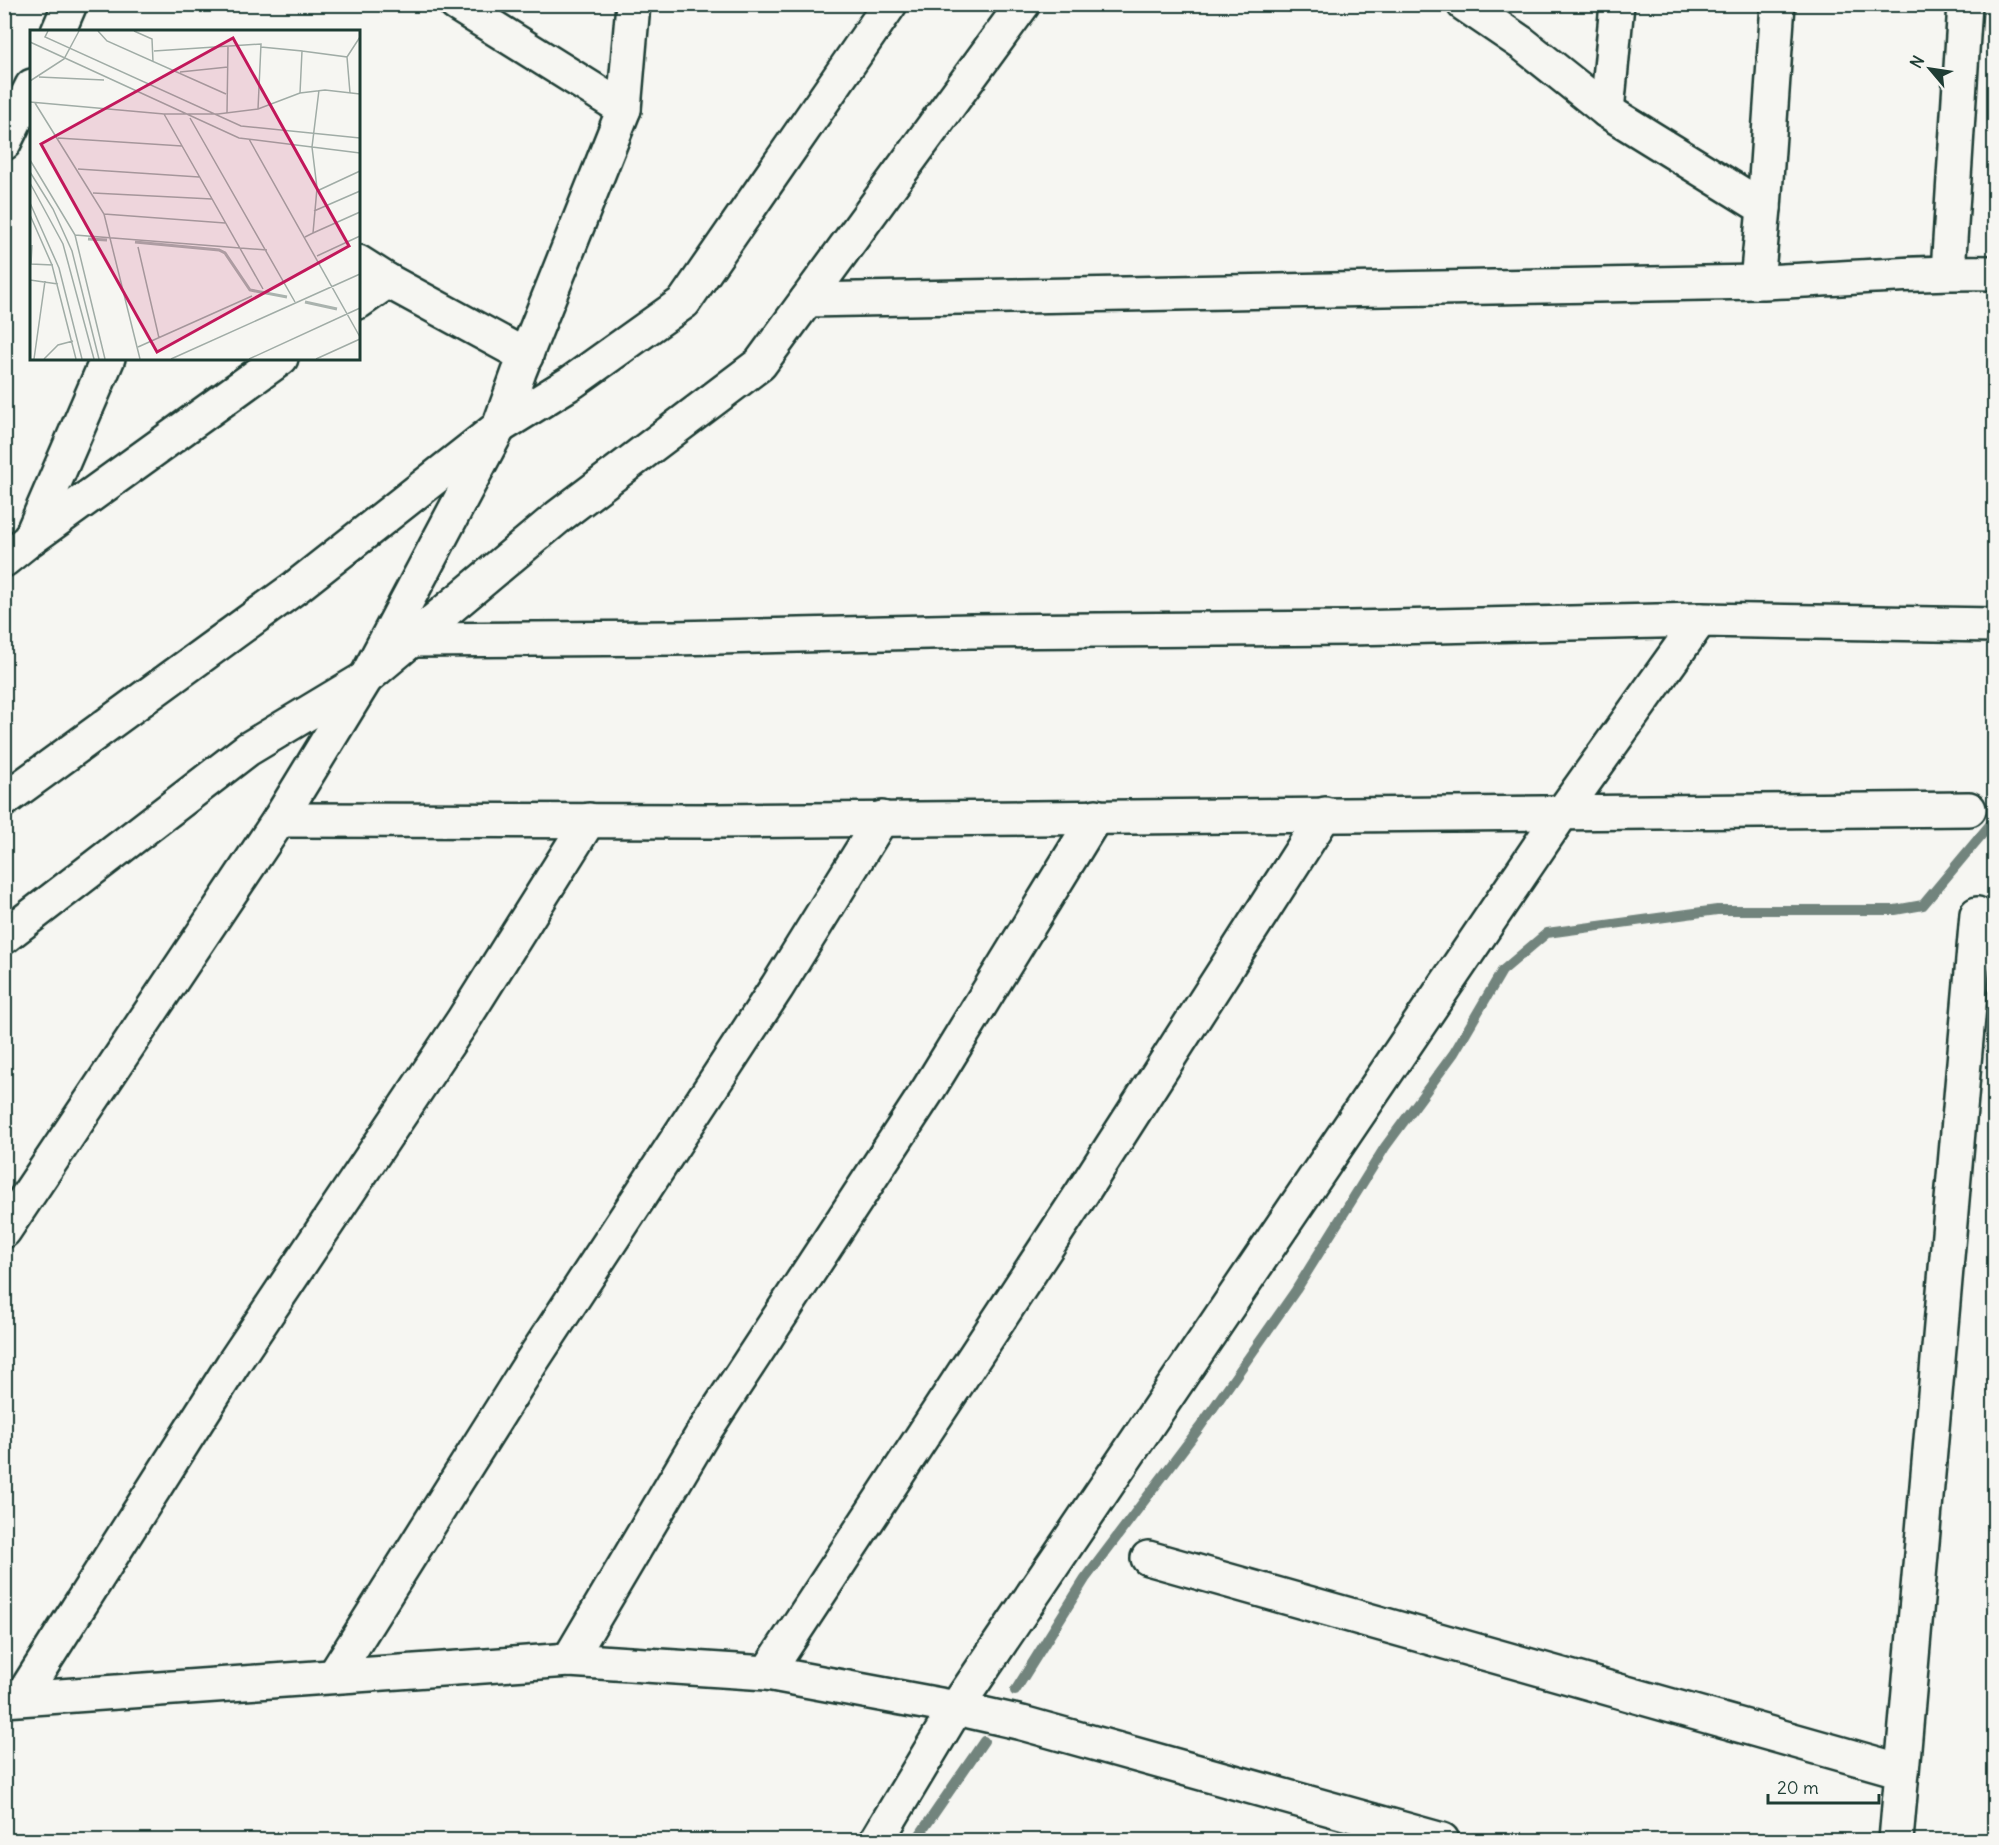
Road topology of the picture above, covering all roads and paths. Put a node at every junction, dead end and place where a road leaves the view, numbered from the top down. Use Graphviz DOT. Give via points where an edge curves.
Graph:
graph roads {
  1 [pos="70,4"];
  2 [pos="456,4"];
  3 [pos="633,4"];
  4 [pos="890,4"];
  5 [pos="1023,4"];
  6 [pos="1617,4"];
  7 [pos="1778,4"];
  8 [pos="1965,4"];
  9 [pos="1466,5"];
  10 [pos="59,30"];
  11 [pos="30,90"];
  12 [pos="624,109"];
  13 [pos="1607,111"];
  14 [pos="4,143"];
  15 [pos="1764,208"];
  16 [pos="360,263"];
  17 [pos="1948,272"];
  18 [pos="1995,273"];
  19 [pos="388,281"];
  20 [pos="1756,282"];
  21 [pos="807,300"];
  22 [pos="360,301"];
  23 [pos="526,356"];
  24 [pos="107,360"];
  25 [pos="278,360"];
  26 [pos="499,427"];
  27 [pos="17,550"];
  28 [pos="1700,620"];
  29 [pos="1995,625"];
  30 [pos="411,640"];
  31 [pos="366,678"];
  32 [pos="4,800"];
  33 [pos="1970,809"];
  34 [pos="1562,813"];
  35 [pos="1325,814"];
  36 [pos="1095,816"];
  37 [pos="882,818"];
  38 [pos="279,820"];
  39 [pos="589,820"];
  40 [pos="1977,914"];
  41 [pos="4,938"];
  42 [pos="4,1231"];
  43 [pos="1148,1558"];
  44 [pos="568,1660"];
  45 [pos="767,1673"];
  46 [pos="334,1676"];
  47 [pos="13,1699"];
  48 [pos="956,1708"];
  49 [pos="1902,1771"];
  50 [pos="877,1840"];
  51 [pos="1442,1840"];
  52 [pos="1896,1840"];
  1 -- 10 [label="street"];
  2 -- 12 [label="street"];
  3 -- 12 [label="street"];
  4 -- 26 [label="street" via="684,302 572,382"];
  5 -- 21 [label="street"];
  6 -- 13 [label="street"];
  7 -- 15 [label="street"];
  8 -- 17 [label="street"];
  9 -- 13 [label="street" via="1523,44"];
  11 -- 14 [label="street"];
  12 -- 23 [label="street"];
  13 -- 15 [label="street"];
  15 -- 20 [label="street"];
  16 -- 19 [label="street"];
  17 -- 18 [label="street"];
  17 -- 20 [label="street"];
  19 -- 22 [label="street"];
  19 -- 23 [label="street"];
  20 -- 21 [label="street"];
  21 -- 30 [label="street" via="760,364 558,517"];
  23 -- 26 [label="street"];
  24 -- 27 [label="street"];
  25 -- 27 [label="street"];
  26 -- 31 [label="street"];
  26 -- 32 [label="street" via="296,587"];
  28 -- 29 [label="street"];
  28 -- 30 [label="street"];
  28 -- 34 [label="street"];
  30 -- 31 [label="street"];
  31 -- 38 [label="street"];
  31 -- 41 [label="street" via="248,749"];
  33 -- 34 [label="street"];
  34 -- 35 [label="street"];
  34 -- 48 [label="street"];
  35 -- 36 [label="street"];
  35 -- 45 [label="street" via="1076,1203"];
  36 -- 37 [label="street"];
  36 -- 44 [label="street" via="928,1090 702,1436"];
  37 -- 39 [label="street"];
  37 -- 46 [label="street"];
  38 -- 39 [label="street"];
  38 -- 42 [label="street"];
  39 -- 47 [label="street" via="455,1032"];
  40 -- 49 [label="street"];
  43 -- 49 [label="street"];
  44 -- 45 [label="street"];
  44 -- 46 [label="street"];
  45 -- 48 [label="street"];
  46 -- 47 [label="street"];
  48 -- 50 [label="street"];
  48 -- 51 [label="street"];
  49 -- 52 [label="street"];
}
